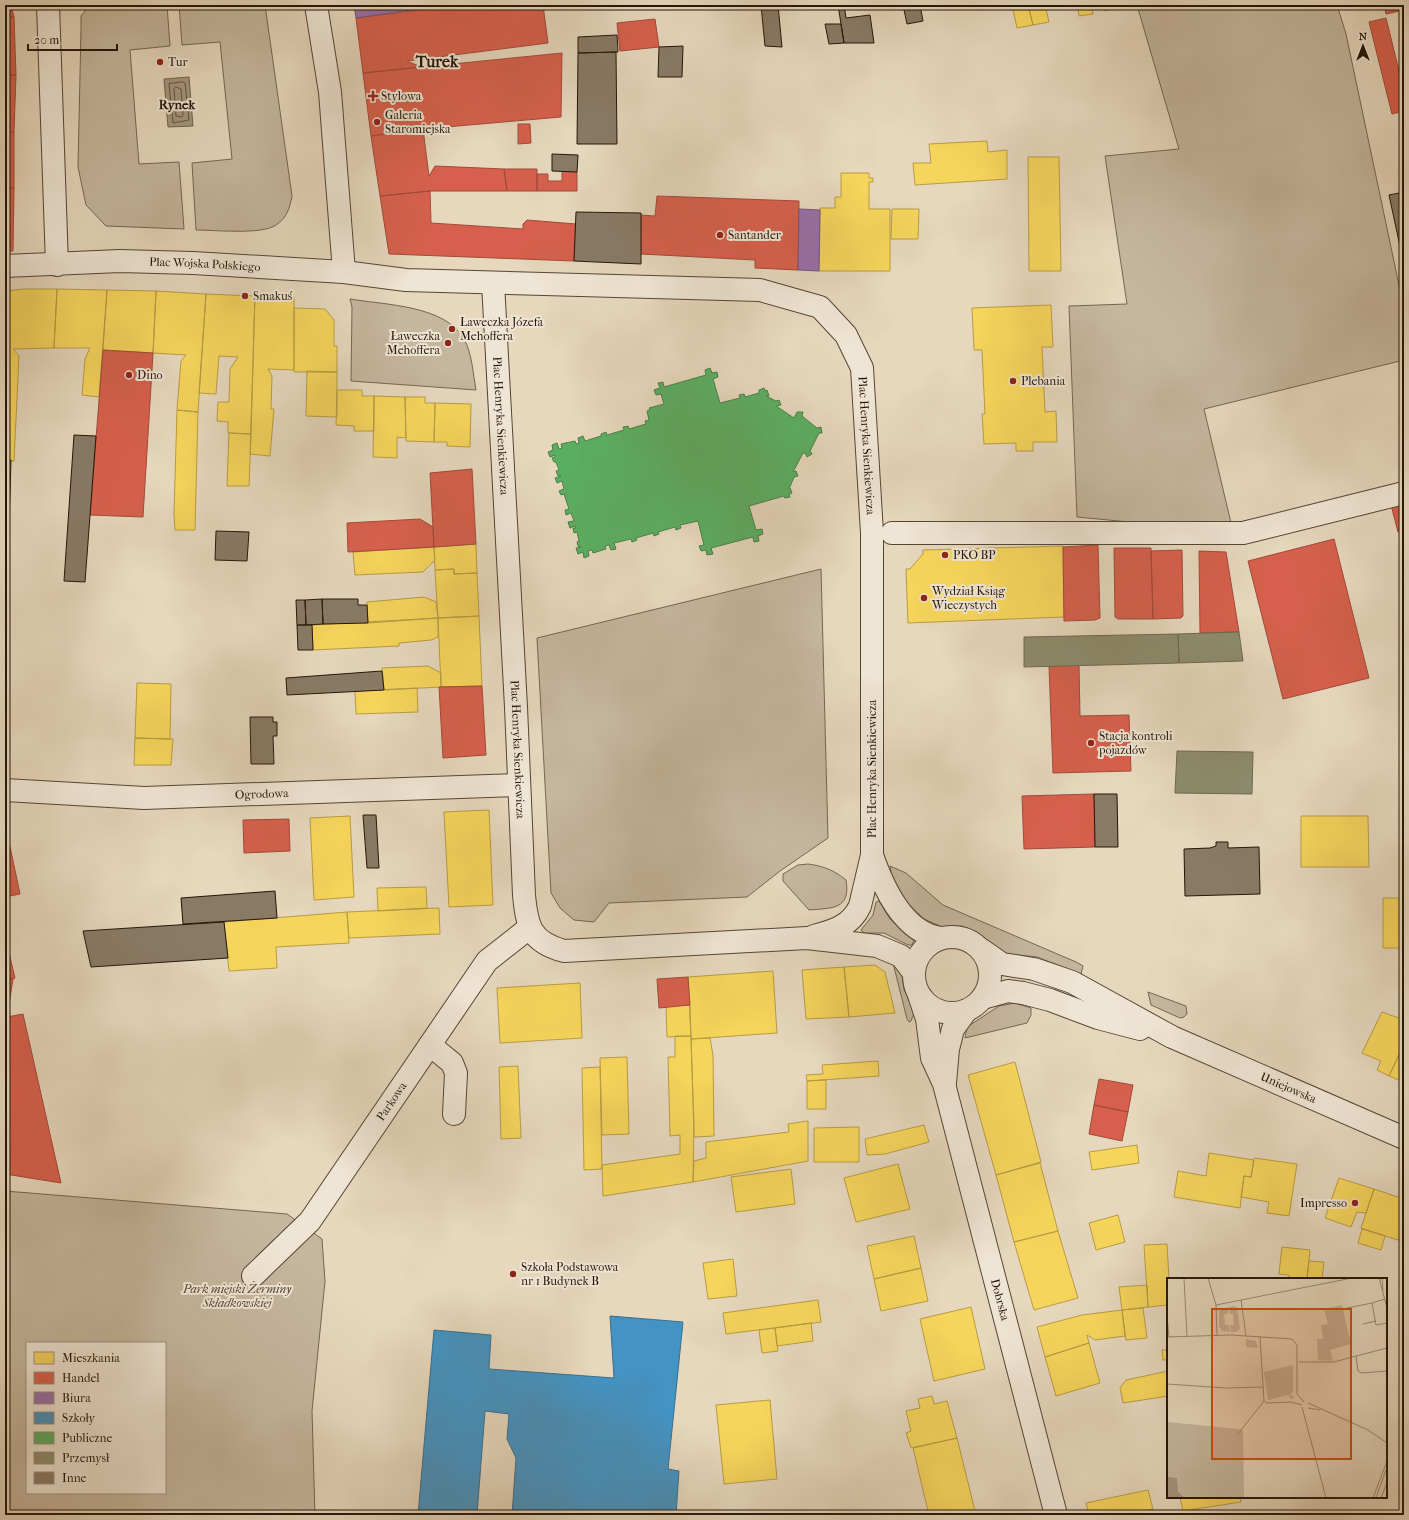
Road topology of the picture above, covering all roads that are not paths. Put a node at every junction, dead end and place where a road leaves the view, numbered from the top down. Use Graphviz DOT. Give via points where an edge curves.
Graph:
graph roads {
  1 [pos="48,5"];
  2 [pos="316,5"];
  3 [pos="57,265"];
  4 [pos="5,266"];
  5 [pos="344,272"];
  6 [pos="493,283"];
  7 [pos="1404,492"];
  8 [pos="892,533"];
  9 [pos="518,785"];
  10 [pos="5,790"];
  11 [pos="872,855"];
  12 [pos="529,928"];
  13 [pos="807,938"];
  14 [pos="941,938"];
  15 [pos="982,950"];
  16 [pos="914,973"];
  17 [pos="919,995"];
  18 [pos="975,1005"];
  19 [pos="1172,1037"];
  20 [pos="430,1045"];
  21 [pos="944,1084"];
  22 [pos="454,1114"];
  23 [pos="1404,1138"];
  24 [pos="253,1276"];
  25 [pos="1056,1515"];
  1 -- 3 [label="street"];
  2 -- 5 [label="street" via="330,92"];
  3 -- 4 [label="street, Plac Wojska Polskiego"];
  3 -- 5 [label="street, Plac Wojska Polskiego" via="120,261 186,262"];
  5 -- 6 [label="street, Plac Henryka Sienkiewicza" via="406,280"];
  6 -- 9 [label="street, Plac Henryka Sienkiewicza"];
  6 -- 11 [label="street, Plac Henryka Sienkiewicza" via="760,290 820,307 846,335 862,368 872,533"];
  7 -- 8 [label="street" via="1243,533"];
  9 -- 10 [label="street, Ogrodowa" via="144,798"];
  9 -- 12 [label="street, Plac Henryka Sienkiewicza" via="524,895"];
  11 -- 13 [label="street, Plac Henryka Sienkiewicza" via="857,913 836,930"];
  11 -- 14 [label="street, Plac Henryka Sienkiewicza" via="880,880 901,913 930,937"];
  12 -- 13 [label="street, Plac Henryka Sienkiewicza" via="538,940 564,952"];
  12 -- 20 [label="street, Parkowa" via="487,961"];
  13 -- 16 [label="street, Plac Henryka Sienkiewicza" via="877,946 901,956"];
  14 -- 15 [label="street" via="963,938 974,942"];
  14 -- 16 [label="street" via="930,943 922,952 916,962"];
  15 -- 18 [label="street" via="991,974 989,987"];
  15 -- 19 [label="street, Uniejowska" via="1002,964 1034,969 1072,982"];
  16 -- 17 [label="street"];
  17 -- 18 [label="street" via="928,1005 953,1014"];
  17 -- 21 [label="street, Dobrska" via="927,1020 932,1058"];
  18 -- 19 [label="street, Uniejowska" via="1008,991 1023,993 1098,1018"];
  18 -- 21 [label="street, Dobrska" via="953,1029"];
  19 -- 23 [label="street, Uniejowska"];
  20 -- 22 [label="street" via="452,1063 456,1073"];
  20 -- 24 [label="street, Parkowa" via="310,1221"];
  21 -- 25 [label="street, Dobrska"];
}
